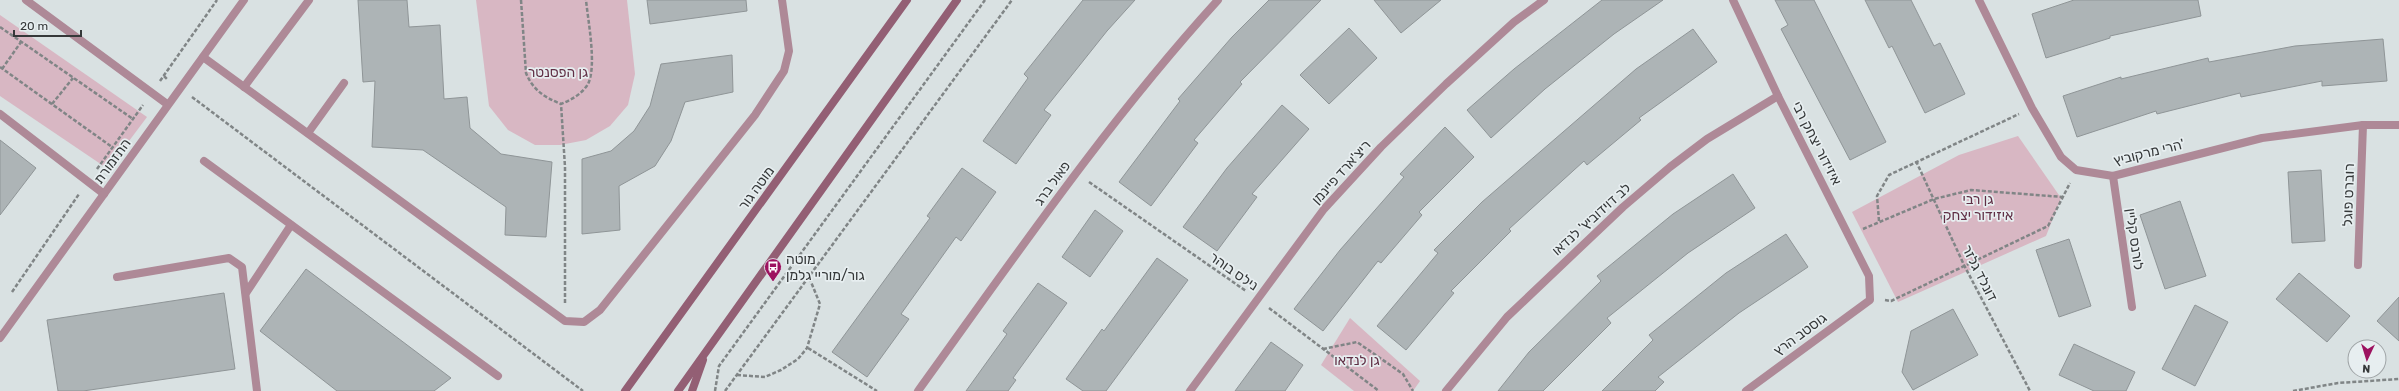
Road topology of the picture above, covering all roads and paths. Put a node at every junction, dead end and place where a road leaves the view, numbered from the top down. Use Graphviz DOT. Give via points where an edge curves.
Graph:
graph roads {
  1 [pos="26,0"];
  2 [pos="217,0"];
  3 [pos="244,0"];
  4 [pos="309,0"];
  5 [pos="521,0"];
  6 [pos="586,0"];
  7 [pos="782,0"];
  8 [pos="907,0"];
  9 [pos="957,0"];
  10 [pos="985,0"];
  11 [pos="1012,0"];
  12 [pos="1218,0"];
  13 [pos="1544,0"];
  14 [pos="1733,0"];
  15 [pos="1979,0"];
  16 [pos="0,27"];
  17 [pos="21,42"];
  18 [pos="203,57"];
  19 [pos="1,68"];
  20 [pos="164,76"];
  21 [pos="73,78"];
  22 [pos="344,83"];
  23 [pos="244,87"];
  24 [pos="180,89"];
  25 [pos="152,93"];
  26 [pos="1778,96"];
  27 [pos="52,104"];
  28 [pos="167,104"];
  29 [pos="561,104"];
  30 [pos="2032,108"];
  31 [pos="0,114"];
  32 [pos="133,119"];
  33 [pos="2362,125"];
  34 [pos="2399,125"];
  35 [pos="308,133"];
  36 [pos="112,147"];
  37 [pos="204,161"];
  38 [pos="1916,161"];
  39 [pos="2076,170"];
  40 [pos="1075,173"];
  41 [pos="2113,176"];
  42 [pos="88,182"];
  43 [pos="104,194"];
  44 [pos="2063,197"];
  45 [pos="1934,199"];
  46 [pos="1879,221"];
  47 [pos="292,225"];
  48 [pos="1849,236"];
  49 [pos="1964,265"];
  50 [pos="2358,265"];
  51 [pos="809,276"];
  52 [pos="117,277"];
  53 [pos="246,293"];
  54 [pos="9,296"];
  55 [pos="1256,299"];
  56 [pos="1870,300"];
  57 [pos="2132,307"];
  58 [pos="565,321"];
  59 [pos="0,338"];
  60 [pos="807,348"];
  61 [pos="1323,349"];
  62 [pos="707,351"];
  63 [pos="737,375"];
  64 [pos="498,376"];
  65 [pos="2399,379"];
  66 [pos="257,391"];
  67 [pos="583,391"];
  68 [pos="625,391"];
  69 [pos="678,391"];
  70 [pos="692,391"];
  71 [pos="715,391"];
  72 [pos="725,391"];
  73 [pos="877,391"];
  74 [pos="918,391"];
  75 [pos="1190,391"];
  76 [pos="1379,391"];
  77 [pos="1413,391"];
  78 [pos="1446,391"];
  79 [pos="1746,391"];
  80 [pos="2030,391"];
  81 [pos="2293,391"];
  1 -- 25 [label="street"];
  2 -- 20 [label="path"];
  3 -- 18 [label="street, התזמורת"];
  4 -- 23 [label="street"];
  5 -- 29 [label="path" via="526,73 538,92"];
  6 -- 29 [label="path" via="592,69 588,83 580,93"];
  7 -- 58 [label="street" via="789,51 784,71 755,115 600,310 584,322"];
  8 -- 68 [label="main road, מוטה גור"];
  9 -- 62 [label="main road"];
  10 -- 71 [label="path" via="719,366"];
  11 -- 51 [label="path"];
  12 -- 40 [label="street, פאול ברג"];
  13 -- 55 [label="street, ריצ'ארד פיינמן" via="1514,22 1381,147 1324,209"];
  14 -- 26 [label="street, איזידור יצחק רבי"];
  15 -- 30 [label="street"];
  16 -- 17 [label="path"];
  17 -- 19 [label="path"];
  17 -- 21 [label="path"];
  18 -- 23 [label="street"];
  18 -- 24 [label="street, התזמורת"];
  19 -- 27 [label="path"];
  20 -- 24 [label="path"];
  20 -- 25 [label="path"];
  21 -- 27 [label="path"];
  21 -- 32 [label="path"];
  22 -- 35 [label="street"];
  23 -- 35 [label="street"];
  24 -- 28 [label="street, התזמורת"];
  24 -- 67 [label="path"];
  25 -- 28 [label="street"];
  25 -- 32 [label="path"];
  26 -- 48 [label="street, איזידור יצחק רבי"];
  26 -- 78 [label="street, לב דוידוביץ' לנדאו" via="1707,139 1623,207 1507,317"];
  27 -- 36 [label="path"];
  28 -- 43 [label="street, התזמורת"];
  29 -- 58 [label="path" via="565,167"];
  30 -- 38 [label="path"];
  30 -- 39 [label="street" via="2061,157"];
  31 -- 42 [label="street"];
  32 -- 36 [label="path"];
  33 -- 34 [label="street, הרי מרקוביץ'"];
  33 -- 41 [label="street, הרי מרקוביץ'" via="2262,138"];
  33 -- 50 [label="street, רוברט פוגל"];
  35 -- 58 [label="street"];
  36 -- 42 [label="path"];
  37 -- 47 [label="street"];
  38 -- 45 [label="path, דונלד גלזר"];
  38 -- 46 [label="path" via="1889,175 1877,196"];
  39 -- 41 [label="street, הרי מרקוביץ'"];
  39 -- 44 [label="path"];
  40 -- 55 [label="path, נילס בוהר"];
  40 -- 74 [label="street, פאול ברג"];
  41 -- 57 [label="street, לורנס קליין"];
  42 -- 43 [label="street"];
  42 -- 54 [label="path"];
  43 -- 59 [label="street, התזמורת"];
  44 -- 45 [label="path" via="1971,190"];
  44 -- 49 [label="path" via="2048,226"];
  45 -- 46 [label="path"];
  45 -- 49 [label="path, דונלד גלזר"];
  46 -- 48 [label="path"];
  47 -- 53 [label="street"];
  47 -- 64 [label="street"];
  48 -- 56 [label="street, איזידור יצחק רבי" via="1869,276"];
  49 -- 56 [label="path" via="1891,300"];
  49 -- 80 [label="path, דונלד גלזר"];
  51 -- 60 [label="path" via="820,304"];
  51 -- 63 [label="path"];
  52 -- 53 [label="street" via="229,258 242,267"];
  53 -- 66 [label="street"];
  55 -- 61 [label="path, נילס בוהר"];
  55 -- 75 [label="street, ריצ'ארד פיינמן"];
  56 -- 79 [label="street, גוסטב הרץ"];
  60 -- 63 [label="path" via="798,359 765,377"];
  60 -- 73 [label="path"];
  61 -- 76 [label="path, נילס בוהר"];
  61 -- 77 [label="path" via="1357,342 1403,374"];
  62 -- 69 [label="main road"];
  62 -- 70 [label="main road"];
  63 -- 72 [label="path"];
  65 -- 81 [label="path" via="2338,383"];
}
